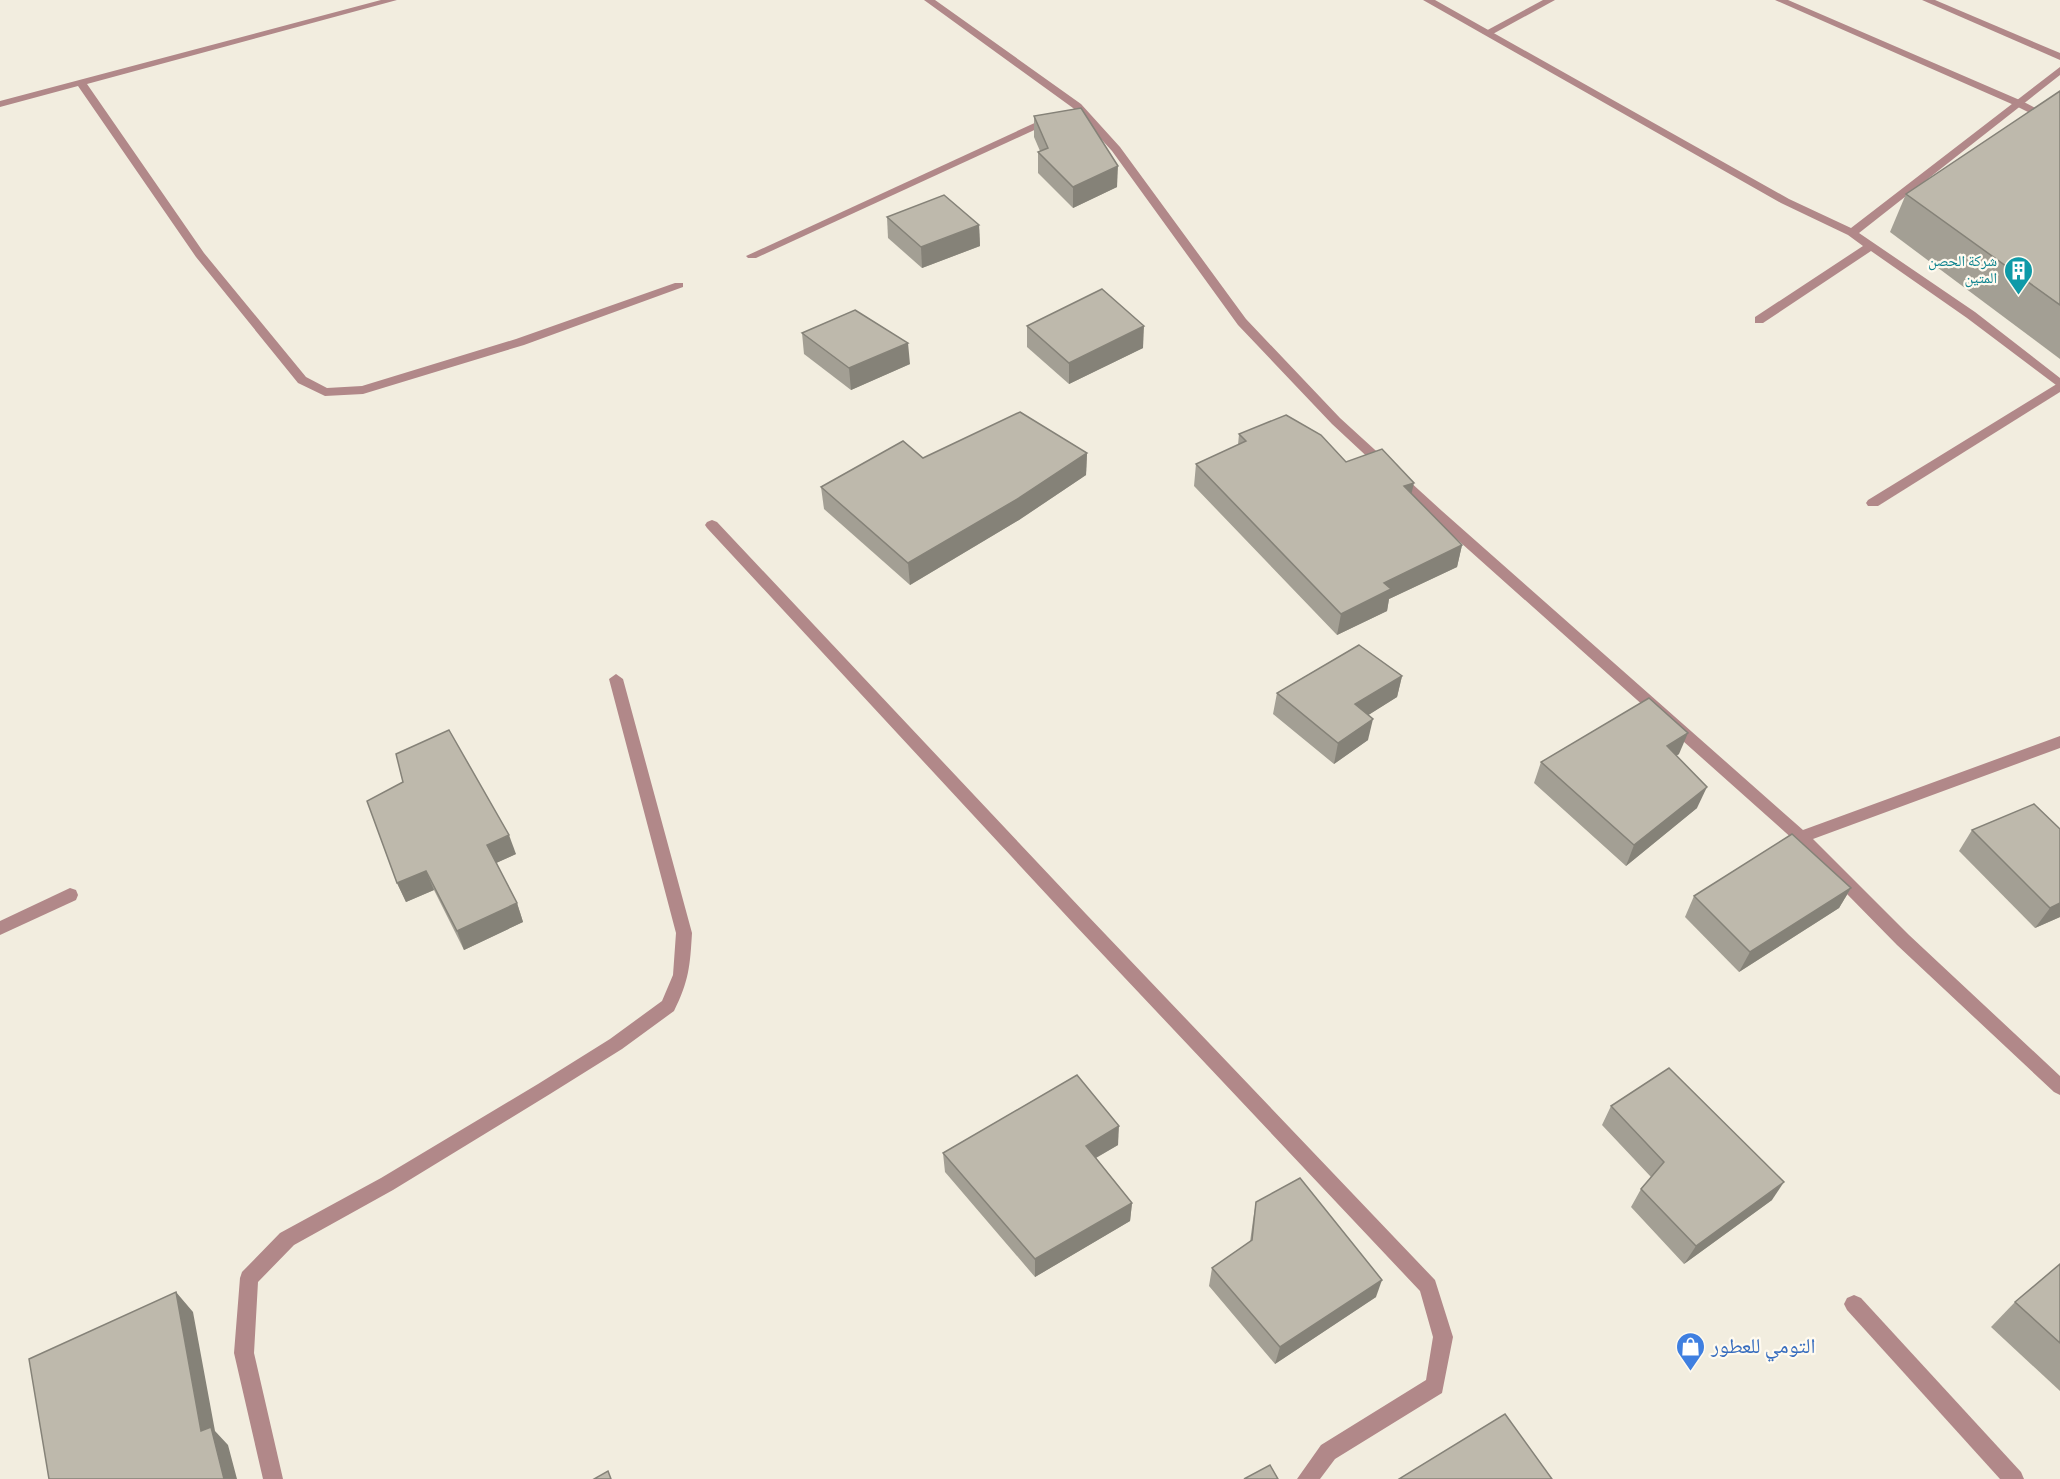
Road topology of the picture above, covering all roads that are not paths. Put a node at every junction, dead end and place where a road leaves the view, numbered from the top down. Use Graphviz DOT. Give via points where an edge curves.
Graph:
graph roads {
  1 [pos="392,0"];
  2 [pos="929,0"];
  3 [pos="1428,0"];
  4 [pos="1550,0"];
  5 [pos="1780,0"];
  6 [pos="1927,0"];
  7 [pos="1487,33"];
  8 [pos="2060,57"];
  9 [pos="2060,70"];
  10 [pos="80,82"];
  11 [pos="2018,103"];
  12 [pos="0,104"];
  13 [pos="1077,106"];
  14 [pos="2060,125"];
  15 [pos="1852,234"];
  16 [pos="1871,246"];
  17 [pos="752,256"];
  18 [pos="679,285"];
  19 [pos="1759,320"];
  20 [pos="2060,385"];
  21 [pos="1873,503"];
  22 [pos="712,525"];
  23 [pos="616,680"];
  24 [pos="2060,742"];
  25 [pos="1801,837"];
  26 [pos="70,895"];
  27 [pos="0,928"];
  28 [pos="2060,1087"];
  29 [pos="1854,1304"];
  30 [pos="273,1479"];
  31 [pos="1308,1479"];
  32 [pos="2014,1479"];
  1 -- 10 [label="street"];
  2 -- 13 [label="street"];
  3 -- 7 [label="street"];
  4 -- 7 [label="street"];
  5 -- 11 [label="street"];
  6 -- 8 [label="street"];
  7 -- 15 [label="street" via="1785,201"];
  9 -- 11 [label="street"];
  10 -- 12 [label="street"];
  10 -- 18 [label="street" via="200,255 302,380 325,392 386,384 520,342"];
  11 -- 14 [label="street"];
  11 -- 15 [label="street"];
  13 -- 17 [label="street"];
  13 -- 25 [label="street" via="1116,149 1242,321 1336,421"];
  15 -- 16 [label="street"];
  16 -- 19 [label="street"];
  16 -- 20 [label="street" via="1971,315"];
  20 -- 21 [label="street"];
  22 -- 31 [label="street" via="1428,1286 1443,1337 1435,1386 1328,1452"];
  23 -- 30 [label="street" via="684,933 681,975 668,1006 544,1089 287,1239 249,1278 244,1353"];
  24 -- 25 [label="street"];
  25 -- 28 [label="street" via="1903,940"];
  26 -- 27 [label="street"];
  29 -- 32 [label="street"];
}
